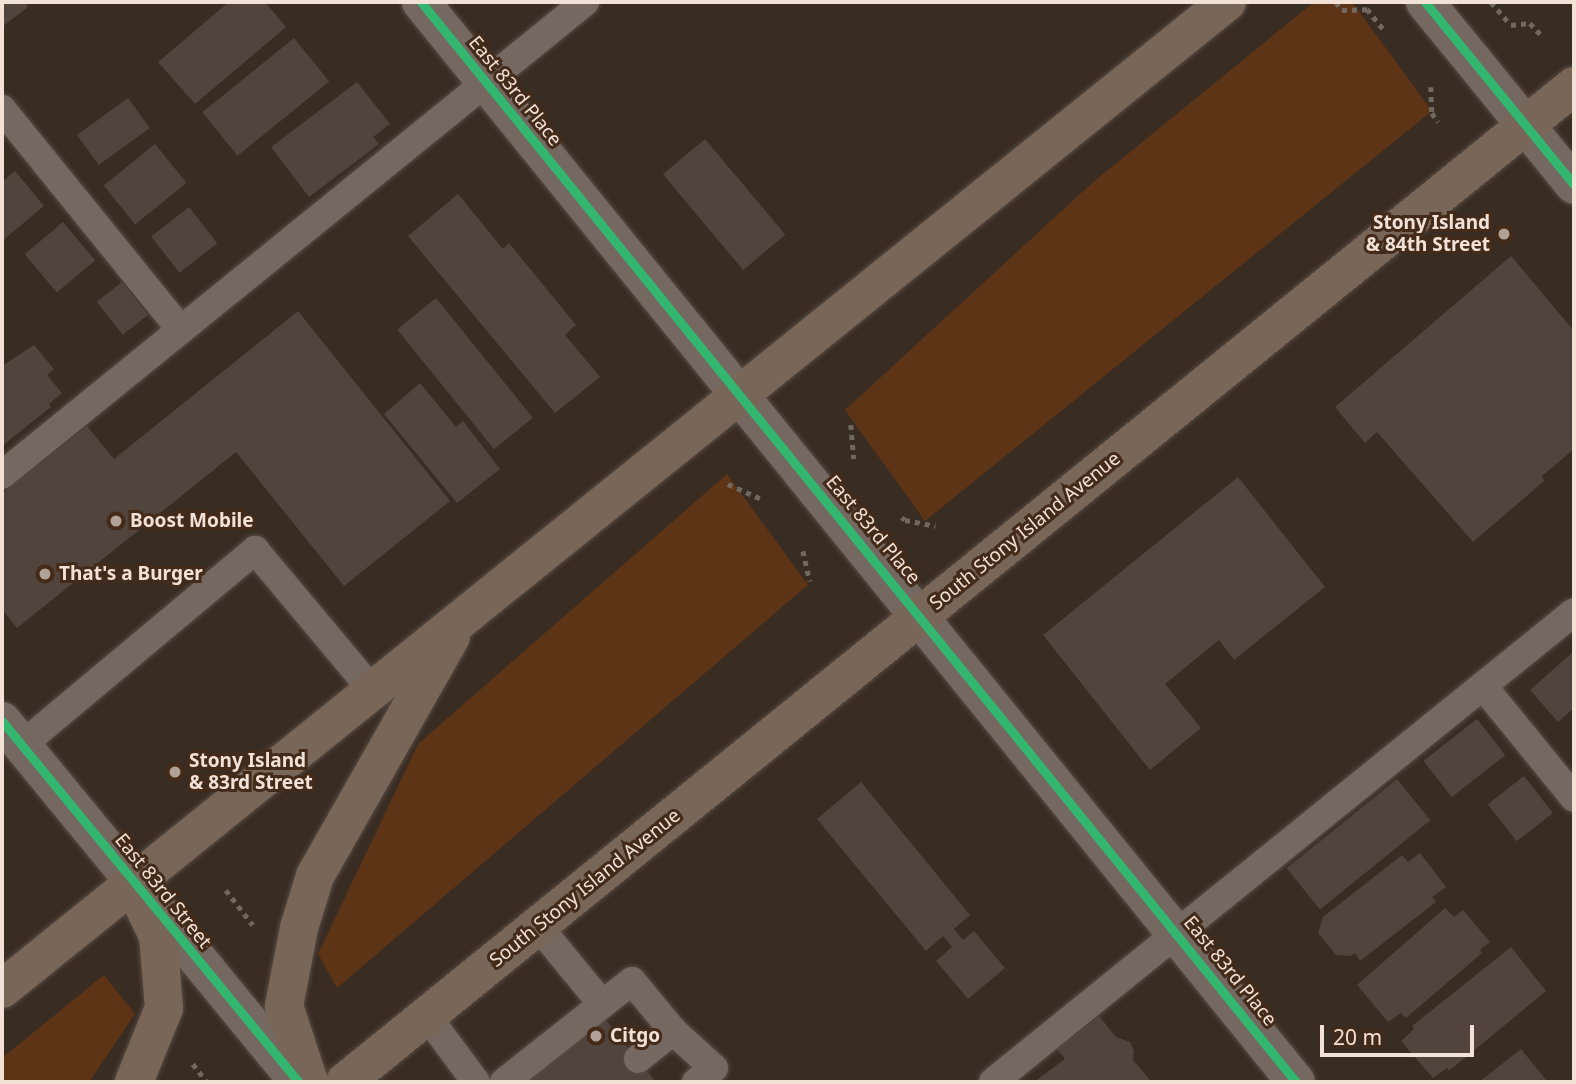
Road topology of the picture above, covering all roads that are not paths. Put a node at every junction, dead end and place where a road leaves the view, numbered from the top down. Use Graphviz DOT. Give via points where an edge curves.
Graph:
graph roads {
  1 [pos="421,2"];
  2 [pos="585,2"];
  3 [pos="1227,2"];
  4 [pos="1425,2"];
  5 [pos="486,83"];
  6 [pos="1574,86"];
  7 [pos="2,109"];
  8 [pos="1526,125"];
  9 [pos="1574,185"];
  10 [pos="181,330"];
  11 [pos="737,394"];
  12 [pos="2,475"];
  13 [pos="1574,612"];
  14 [pos="921,616"];
  15 [pos="463,617"];
  16 [pos="1483,686"];
  17 [pos="372,690"];
  18 [pos="12,733"];
  19 [pos="1574,798"];
  20 [pos="133,884"];
  21 [pos="538,926"];
  22 [pos="1177,934"];
  23 [pos="2,989"];
  24 [pos="602,1004"];
  25 [pos="427,1016"];
  26 [pos="673,1031"];
  27 [pos="638,1059"];
  28 [pos="712,1078"];
  29 [pos="134,1082"];
  30 [pos="299,1082"];
  31 [pos="309,1082"];
  32 [pos="345,1082"];
  33 [pos="476,1082"];
  34 [pos="505,1082"];
  35 [pos="992,1082"];
  36 [pos="1296,1082"];
  1 -- 5 [label="street, East 83rd Place"];
  2 -- 5 [label="lane"];
  3 -- 11 [label="highway"];
  4 -- 8 [label="street"];
  5 -- 10 [label="lane"];
  5 -- 11 [label="street, East 83rd Place"];
  6 -- 8 [label="highway, South Stony Island Avenue"];
  7 -- 10 [label="lane"];
  8 -- 9 [label="street"];
  8 -- 14 [label="highway, South Stony Island Avenue"];
  10 -- 12 [label="lane"];
  11 -- 14 [label="street, East 83rd Place"];
  11 -- 15 [label="highway"];
  13 -- 16 [label="lane"];
  14 -- 21 [label="highway, South Stony Island Avenue"];
  14 -- 22 [label="street, East 83rd Place"];
  15 -- 17 [label="highway"];
  15 -- 31 [label="highway" via="315,876 299,928 284,1006"];
  16 -- 19 [label="lane"];
  16 -- 22 [label="lane"];
  17 -- 18 [label="lane" via="255,550"];
  17 -- 20 [label="highway"];
  18 -- 20 [label="street, East 83rd Street"];
  20 -- 23 [label="highway"];
  20 -- 29 [label="highway" via="158,936 163,1008"];
  20 -- 30 [label="street, East 83rd Street"];
  21 -- 24 [label="lane"];
  21 -- 25 [label="highway, South Stony Island Avenue"];
  22 -- 35 [label="lane"];
  22 -- 36 [label="street, East 83rd Place"];
  24 -- 26 [label="lane" via="632,981"];
  24 -- 34 [label="lane"];
  25 -- 32 [label="highway, South Stony Island Avenue"];
  25 -- 33 [label="lane"];
  26 -- 27 [label="lane"];
  26 -- 28 [label="lane"];
}
